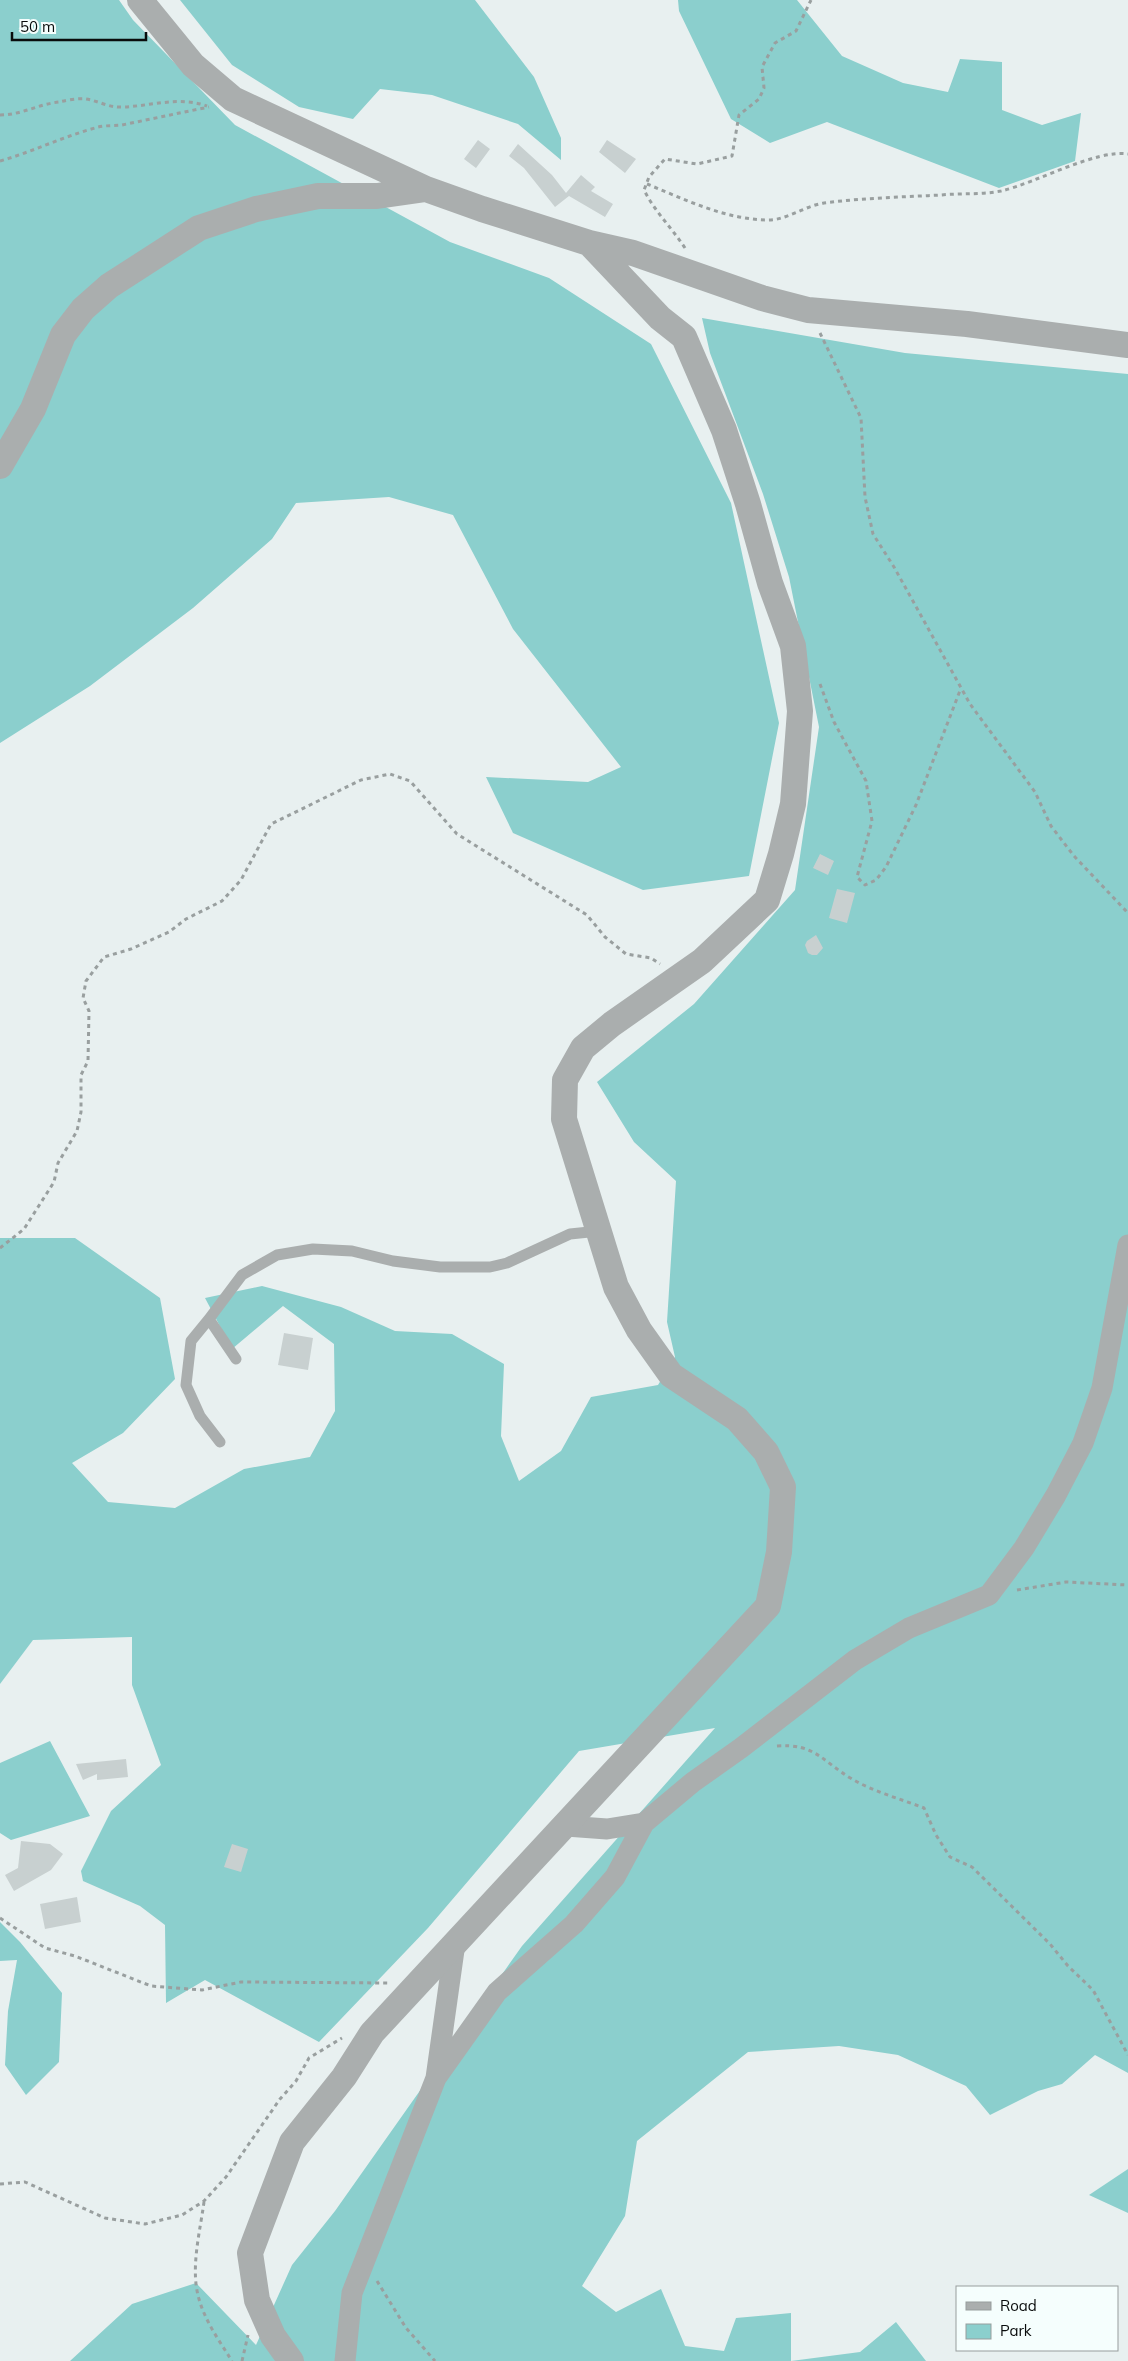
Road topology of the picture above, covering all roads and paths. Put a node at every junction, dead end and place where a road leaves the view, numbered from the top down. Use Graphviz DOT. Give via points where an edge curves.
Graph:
graph roads {
  1 [pos="140,0"];
  2 [pos="811,0"];
  3 [pos="0,114"];
  4 [pos="1128,154"];
  5 [pos="0,161"];
  6 [pos="646,184"];
  7 [pos="426,189"];
  8 [pos="588,243"];
  9 [pos="695,274"];
  10 [pos="808,310"];
  11 [pos="1128,345"];
  12 [pos="0,466"];
  13 [pos="795,667"];
  14 [pos="962,687"];
  15 [pos="1128,913"];
  16 [pos="677,979"];
  17 [pos="599,1231"];
  18 [pos="1128,1245"];
  19 [pos="0,1248"];
  20 [pos="209,1319"];
  21 [pos="236,1359"];
  22 [pos="220,1442"];
  23 [pos="1128,1585"];
  24 [pos="989,1595"];
  25 [pos="776,1746"];
  26 [pos="644,1822"];
  27 [pos="566,1826"];
  28 [pos="0,1918"];
  29 [pos="455,1942"];
  30 [pos="412,1989"];
  31 [pos="372,2033"];
  32 [pos="1128,2055"];
  33 [pos="436,2078"];
  34 [pos="0,2184"];
  35 [pos="204,2201"];
  36 [pos="373,2275"];
  37 [pos="232,2361"];
  38 [pos="291,2361"];
  39 [pos="345,2361"];
  40 [pos="435,2361"];
  1 -- 7 [label="street" via="192,65 233,100"];
  2 -- 6 [label="path" via="796,31 775,43 762,67 764,88 759,99 739,115 732,156 698,164 665,159"];
  3 -- 5 [label="path" via="12,115 42,104 86,99 122,108 179,101 210,107 96,128"];
  4 -- 6 [label="path" via="1100,156 1003,190 975,195 884,197 821,204 767,220 735,216"];
  6 -- 9 [label="path" via="644,190 652,206 674,231"];
  7 -- 8 [label="street"];
  7 -- 12 [label="street" via="378,196 318,196 256,209 199,228 109,286 83,309 63,335 33,409"];
  8 -- 9 [label="street" via="633,253"];
  8 -- 13 [label="street" via="660,318 684,337 724,430 770,583 793,646"];
  9 -- 10 [label="street" via="762,298"];
  10 -- 11 [label="street" via="967,324"];
  10 -- 14 [label="path" via="861,418 865,497 873,534"];
  13 -- 14 [label="path" via="820,684 834,722 866,781 872,821 857,877 865,885 876,880 891,858 932,768"];
  13 -- 16 [label="street" via="800,711 792,804 767,900 702,961"];
  14 -- 15 [label="path" via="992,736 1035,792 1052,826 1074,856"];
  16 -- 17 [label="street" via="583,1048 565,1080 564,1118"];
  16 -- 19 [label="path" via="651,958 626,954 587,916 457,834 410,781 390,774 361,780 271,824 241,880 222,901 186,919 169,932 104,957 86,980 83,998 89,1011 88,1062 80,1075 77,1131 58,1163 54,1182 24,1229"];
  17 -- 20 [label="lane" via="570,1234 508,1263 490,1267 440,1267 352,1251 313,1249 277,1255 242,1275"];
  17 -- 27 [label="street" via="616,1287 671,1375 736,1419 766,1452 783,1487 779,1552 768,1606"];
  18 -- 24 [label="street" via="1102,1388 1083,1443 1024,1548"];
  20 -- 21 [label="lane"];
  20 -- 22 [label="lane" via="191,1341 186,1384 200,1416"];
  23 -- 24 [label="path" via="1066,1582"];
  24 -- 26 [label="street" via="909,1628 855,1660"];
  25 -- 32 [label="path" via="792,1745 820,1754 853,1779 924,1808 950,1857 972,1868 1093,1990"];
  26 -- 27 [label="street" via="607,1829"];
  26 -- 33 [label="street" via="615,1877 574,1924 497,1992"];
  27 -- 29 [label="street"];
  28 -- 30 [label="path" via="44,1948 75,1956 152,1986 202,1990 241,1982 399,1983"];
  29 -- 30 [label="street"];
  29 -- 33 [label="street"];
  30 -- 31 [label="street"];
  31 -- 35 [label="path" via="346,2036 308,2058 296,2081 226,2177"];
  31 -- 38 [label="street" via="344,2077 292,2142 250,2253 257,2300 273,2336"];
  33 -- 39 [label="street" via="352,2293"];
  34 -- 35 [label="path" via="25,2182 105,2218 145,2224 182,2215"];
  35 -- 37 [label="path" via="196,2266 199,2298"];
  36 -- 40 [label="path" via="406,2328"];
}
